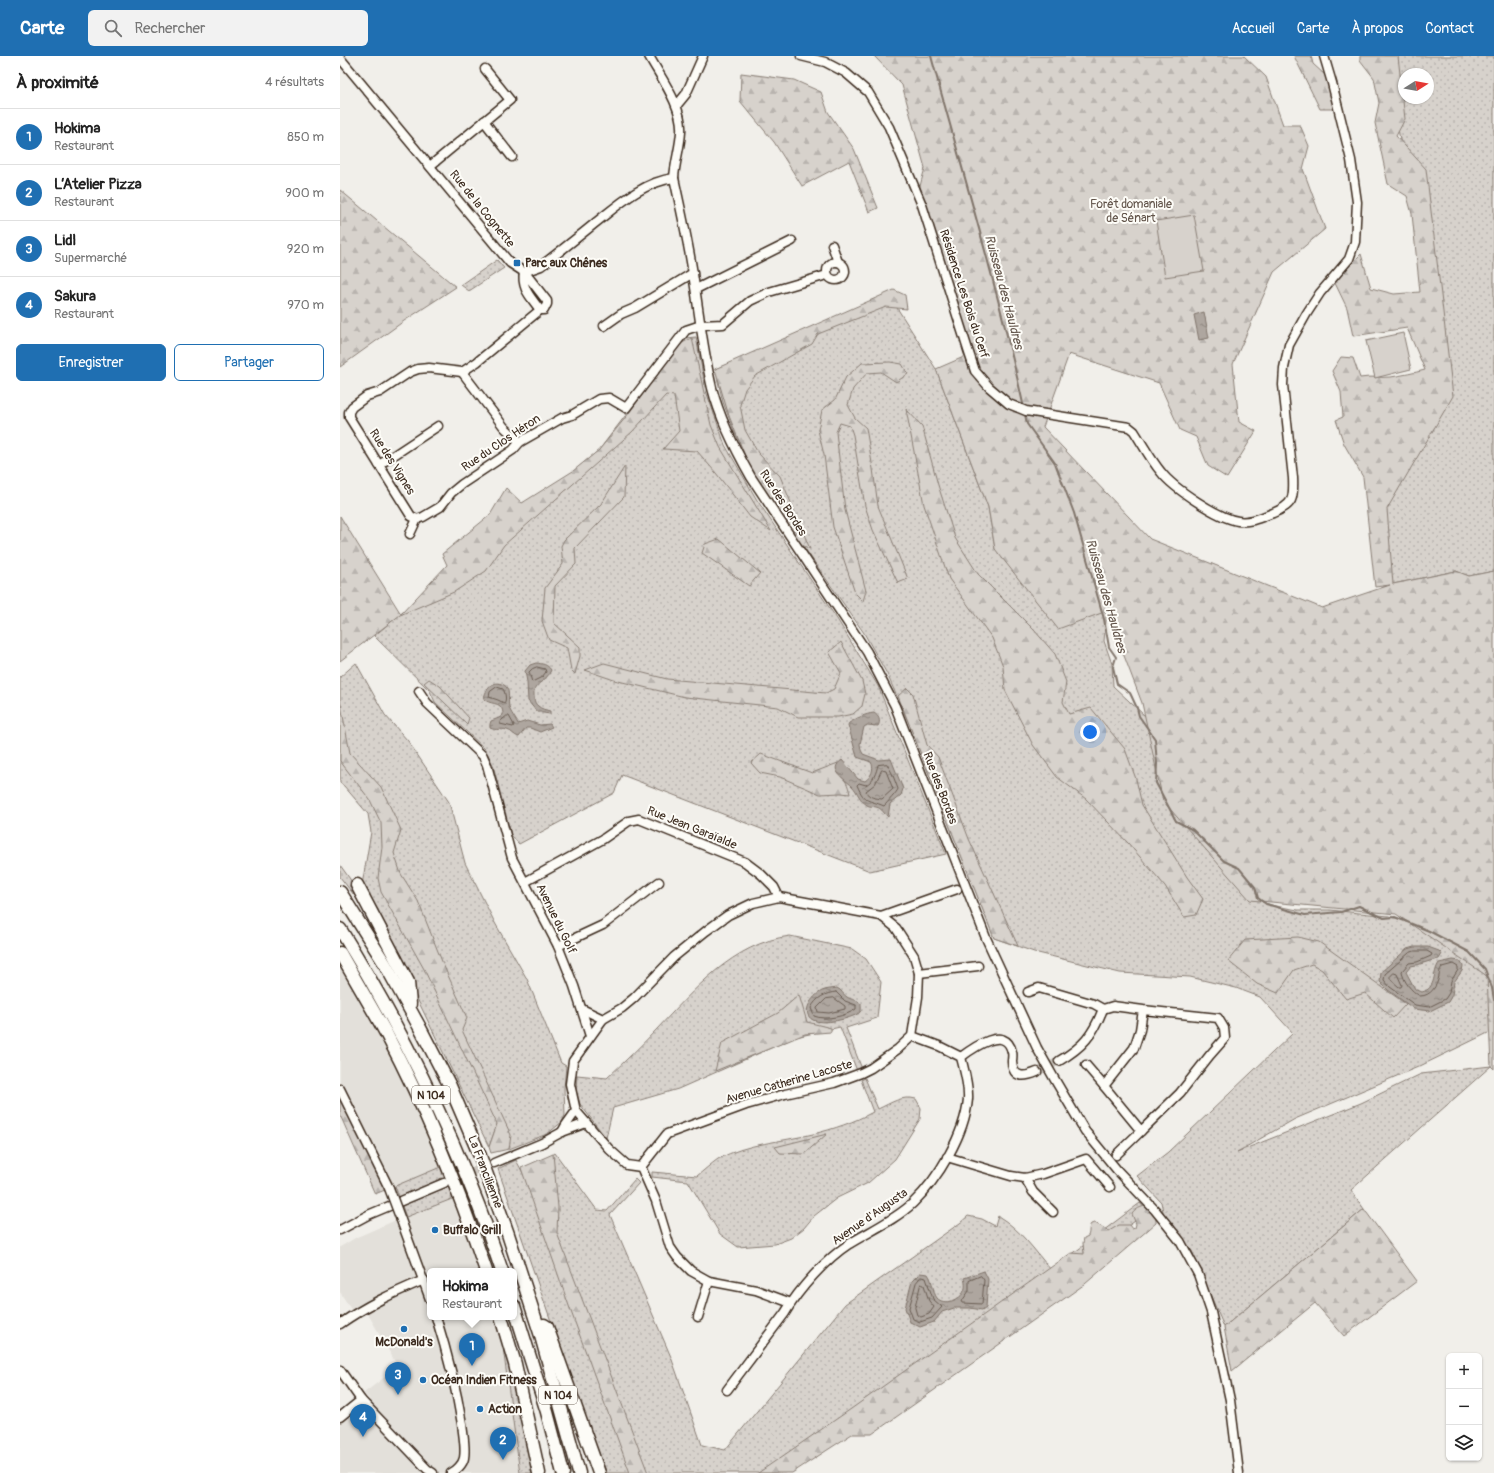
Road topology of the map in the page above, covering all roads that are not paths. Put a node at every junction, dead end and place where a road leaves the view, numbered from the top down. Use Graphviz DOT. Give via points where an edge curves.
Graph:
graph roads {
  1 [pos="649,56"];
  2 [pos="703,56"];
  3 [pos="802,56"];
  4 [pos="1324,56"];
  5 [pos="340,58"];
  6 [pos="485,69"];
  7 [pos="677,105"];
  8 [pos="484,121"];
  9 [pos="512,157"];
  10 [pos="430,166"];
  11 [pos="674,178"];
  12 [pos="792,241"];
  13 [pos="832,245"];
  14 [pos="838,262"];
  15 [pos="524,272"];
  16 [pos="693,273"];
  17 [pos="827,275"];
  18 [pos="696,290"];
  19 [pos="604,326"];
  20 [pos="701,326"];
  21 [pos="462,372"];
  22 [pos="438,426"];
  23 [pos="520,442"];
  24 [pos="379,465"];
  25 [pos="417,519"];
  26 [pos="410,534"];
  27 [pos="419,691"];
  28 [pos="525,882"];
  29 [pos="659,882"];
  30 [pos="357,886"];
  31 [pos="957,889"];
  32 [pos="340,892"];
  33 [pos="779,897"];
  34 [pos="881,916"];
  35 [pos="340,929"];
  36 [pos="558,946"];
  37 [pos="340,953"];
  38 [pos="978,966"];
  39 [pos="919,973"];
  40 [pos="1028,992"];
  41 [pos="582,1009"];
  42 [pos="1103,1009"];
  43 [pos="1143,1010"];
  44 [pos="411,1011"];
  45 [pos="603,1019"];
  46 [pos="590,1036"];
  47 [pos="912,1036"];
  48 [pos="961,1057"];
  49 [pos="1059,1061"];
  50 [pos="1086,1065"];
  51 [pos="1036,1072"];
  52 [pos="1104,1086"];
  53 [pos="340,1089"];
  54 [pos="576,1111"];
  55 [pos="586,1124"];
  56 [pos="1141,1131"];
  57 [pos="562,1132"];
  58 [pos="1116,1154"];
  59 [pos="947,1158"];
  60 [pos="494,1163"];
  61 [pos="641,1167"];
  62 [pos="1025,1178"];
  63 [pos="444,1183"];
  64 [pos="1110,1187"];
  65 [pos="1054,1212"];
  66 [pos="340,1230"];
  67 [pos="485,1268"];
  68 [pos="501,1268"];
  69 [pos="424,1280"];
  70 [pos="709,1281"];
  71 [pos="427,1290"];
  72 [pos="791,1303"];
  73 [pos="517,1316"];
  74 [pos="698,1316"];
  75 [pos="535,1318"];
  76 [pos="437,1320"];
  77 [pos="502,1320"];
  78 [pos="510,1320"];
  79 [pos="340,1324"];
  80 [pos="340,1370"];
  81 [pos="727,1390"];
  82 [pos="361,1400"];
  83 [pos="340,1417"];
  84 [pos="433,1473"];
  85 [pos="451,1473"];
  86 [pos="539,1473"];
  87 [pos="544,1473"];
  88 [pos="564,1473"];
  89 [pos="580,1473"];
  90 [pos="599,1473"];
  91 [pos="1239,1473"];
  1 -- 7 [label="street, Rue des Bordes"];
  2 -- 7 [label="street" via="686,94"];
  3 -- 4 [label="street, Résidence Les Bois du Cerf" via="825,62 846,73 868,92 889,127 922,205 975,371 989,387 1009,404 1024,410 1129,426 1162,473 1194,500 1220,515 1238,521 1251,521 1288,506 1292,500 1294,493 1283,385 1289,345 1320,293 1349,259 1355,242 1357,202 1352,167"];
  5 -- 10 [label="street, Rue de la Cognette"];
  6 -- 8 [label="street" via="510,100"];
  7 -- 11 [label="street, Rue des Bordes" via="681,131"];
  8 -- 9 [label="street"];
  8 -- 10 [label="street"];
  10 -- 15 [label="street, Rue de la Cognette" via="510,263"];
  11 -- 15 [label="street" via="651,184 631,196 541,266"];
  11 -- 16 [label="street, Rue des Bordes"];
  12 -- 18 [label="street"];
  13 -- 14 [label="street"];
  14 -- 17 [label="street" via="829,264"];
  14 -- 17 [label="street" via="845,271 843,277 833,280"];
  15 -- 21 [label="street" via="524,286 540,310"];
  16 -- 18 [label="street, Rue des Bordes"];
  16 -- 19 [label="street"];
  17 -- 20 [label="street" via="769,292 750,301 723,324"];
  18 -- 20 [label="street, Rue des Bordes"];
  20 -- 23 [label="street, Rue du Clos Héron" via="686,330 626,408 609,398 599,400"];
  20 -- 91 [label="street, Rue des Bordes" via="713,390 738,455 867,652 895,706 986,938 1037,1048 1085,1131 1180,1241 1198,1274 1211,1312 1229,1392"];
  21 -- 23 [label="street" via="504,427"];
  21 -- 24 [label="street, Rue des Vignes" via="418,369 380,392 367,396 352,407 349,417"];
  22 -- 24 [label="street"];
  23 -- 25 [label="street, Rue du Clos Héron" via="513,450 462,484 440,507"];
  24 -- 25 [label="street, Rue des Vignes" via="411,516"];
  25 -- 26 [label="street"];
  27 -- 28 [label="street, Avenue du Golf" via="427,703 483,756 488,765 512,858"];
  28 -- 33 [label="street, Rue Jean Garaïalde" via="603,839 629,821 639,819 745,862 774,887"];
  28 -- 36 [label="street, Avenue du Golf"];
  29 -- 36 [label="street" via="603,925"];
  30 -- 44 [label="highway" via="408,982"];
  31 -- 34 [label="street"];
  32 -- 44 [label="highway, La Francilienne / N 104"];
  33 -- 34 [label="street"];
  33 -- 45 [label="street" via="754,903 728,915 674,957 622,1008"];
  34 -- 39 [label="street" via="896,928 914,956"];
  35 -- 68 [label="highway, La Francilienne / N 104" via="400,1032 433,1099 462,1162"];
  36 -- 41 [label="street, Avenue du Golf"];
  37 -- 67 [label="highway" via="386,1034 432,1128"];
  38 -- 39 [label="street"];
  39 -- 47 [label="street"];
  40 -- 42 [label="street" via="1039,988"];
  41 -- 45 [label="street"];
  41 -- 46 [label="street, Avenue du Golf"];
  42 -- 43 [label="street" via="1113,1006"];
  42 -- 49 [label="street" via="1097,1026 1087,1040"];
  43 -- 52 [label="street" via="1134,1048"];
  43 -- 56 [label="street" via="1218,1018 1224,1028 1225,1038 1180,1093"];
  44 -- 75 [label="highway, La Francilienne / N 104" via="450,1086 480,1156"];
  45 -- 46 [label="street"];
  46 -- 54 [label="street" via="573,1061 570,1084"];
  47 -- 48 [label="street"];
  47 -- 61 [label="street, Avenue Catherine Lacoste" via="898,1050 861,1073 834,1083 746,1105 667,1134"];
  48 -- 51 [label="street" via="985,1041 995,1038 1004,1040 1009,1045 1014,1071 1020,1076"];
  48 -- 59 [label="street, Avenue d'Augusta" via="968,1099 960,1133"];
  50 -- 52 [label="street"];
  52 -- 56 [label="street"];
  53 -- 69 [label="street, bridge" via="388,1188"];
  54 -- 55 [label="street"];
  54 -- 57 [label="street"];
  55 -- 57 [label="street"];
  55 -- 61 [label="street" via="627,1165"];
  56 -- 58 [label="street"];
  57 -- 60 [label="street"];
  59 -- 62 [label="street"];
  59 -- 72 [label="street, Avenue d'Augusta" via="934,1179 913,1203 848,1245 818,1270"];
  61 -- 70 [label="street" via="656,1201 670,1247 691,1271"];
  62 -- 64 [label="street" via="1086,1159"];
  62 -- 65 [label="street" via="1033,1192"];
  63 -- 66 [label="street" via="368,1215"];
  69 -- 71 [label="street"];
  69 -- 79 [label="street" via="385,1296"];
  70 -- 72 [label="street" via="756,1290"];
  70 -- 74 [label="street"];
  72 -- 81 [label="street, Avenue d'Augusta"];
  73 -- 88 [label="highway, N 104"];
  75 -- 89 [label="highway, La Francilienne / N 104"];
  75 -- 90 [label="highway" via="547,1327"];
  76 -- 85 [label="street" via="458,1399 463,1435 464,1457 462,1463"];
  77 -- 86 [label="highway" via="522,1391"];
  78 -- 87 [label="highway" via="533,1407"];
  80 -- 82 [label="street"];
  82 -- 83 [label="street"];
  82 -- 84 [label="street"];
}
